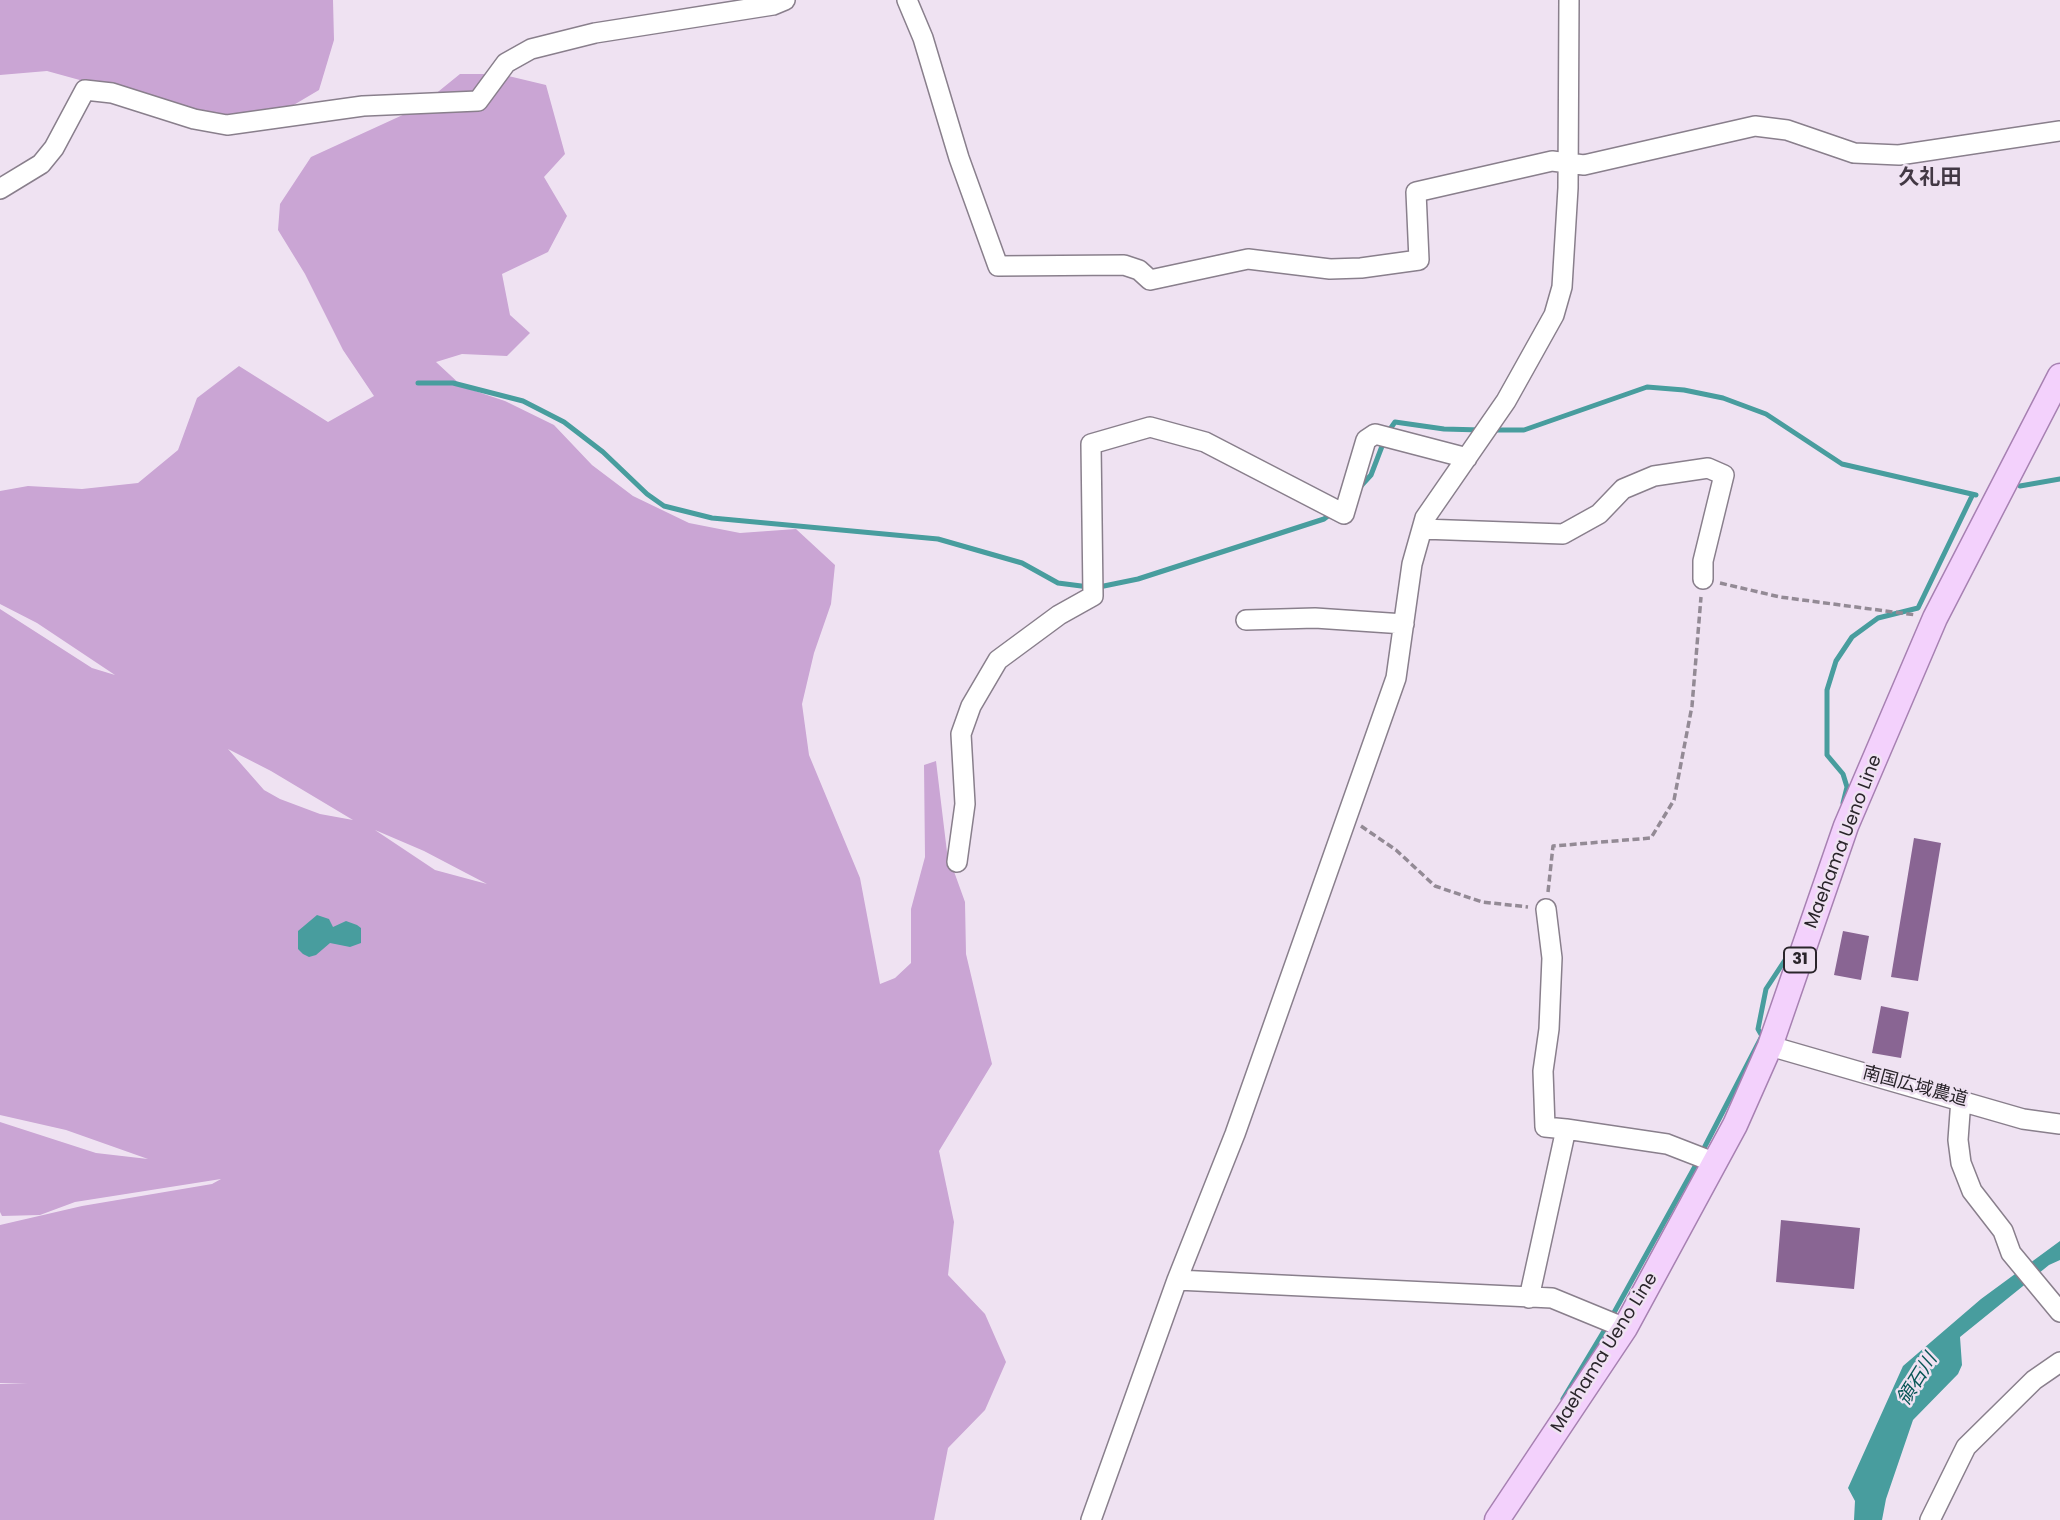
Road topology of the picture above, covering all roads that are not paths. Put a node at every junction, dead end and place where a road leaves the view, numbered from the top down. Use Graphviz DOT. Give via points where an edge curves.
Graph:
graph roads {
  1 [pos="785,0"];
  2 [pos="907,0"];
  3 [pos="1569,0"];
  4 [pos="2060,131"];
  5 [pos="1569,163"];
  6 [pos="0,189"];
  7 [pos="2060,376"];
  8 [pos="1466,458"];
  9 [pos="1422,528"];
  10 [pos="1703,579"];
  11 [pos="1246,620"];
  12 [pos="1404,624"];
  13 [pos="957,862"];
  14 [pos="1546,909"];
  15 [pos="1770,1045"];
  16 [pos="1961,1099"];
  17 [pos="2060,1124"];
  18 [pos="1566,1129"];
  19 [pos="1716,1163"];
  20 [pos="1177,1280"];
  21 [pos="1529,1297"];
  22 [pos="2060,1312"];
  23 [pos="1625,1328"];
  24 [pos="2060,1362"];
  25 [pos="1090,1520"];
  26 [pos="1497,1520"];
  27 [pos="1930,1520"];
  1 -- 6 [label="street" via="595,33 531,49 506,63 478,101 363,106 227,125 112,93 85,90 41,164"];
  2 -- 5 [label="street" via="998,266 1124,265 1150,280 1248,259 1330,269 1419,260 1416,192 1552,161"];
  3 -- 5 [label="street"];
  4 -- 5 [label="street" via="1899,155 1854,153 1787,130 1755,125 1584,166"];
  5 -- 8 [label="street" via="1562,287 1554,315 1506,401"];
  7 -- 15 [label="main road, Maehama Ueno Line / 31" via="1936,618 1846,826"];
  8 -- 9 [label="street"];
  8 -- 13 [label="street" via="1375,435 1366,440 1344,514 1205,442 1150,427 1091,444 1093,596 998,660 971,706 961,734 965,804"];
  9 -- 10 [label="street" via="1563,534 1599,514 1623,489 1654,476 1708,468 1724,474 1703,561"];
  9 -- 12 [label="street"];
  11 -- 12 [label="street" via="1315,618"];
  12 -- 20 [label="street" via="1396,678 1235,1134"];
  14 -- 18 [label="street" via="1552,958 1543,1071 1545,1127"];
  15 -- 16 [label="street, 南国広域農道"];
  15 -- 19 [label="main road, Maehama Ueno Line / 31"];
  16 -- 17 [label="street, 南国広域農道" via="2023,1119"];
  16 -- 22 [label="street" via="1958,1131 1972,1191 2003,1231 2011,1254"];
  18 -- 19 [label="street" via="1667,1144"];
  18 -- 21 [label="street"];
  19 -- 23 [label="main road, Maehama Ueno Line / 31"];
  20 -- 21 [label="street"];
  20 -- 25 [label="street"];
  21 -- 23 [label="street" via="1552,1298"];
  23 -- 26 [label="main road, Maehama Ueno Line / 31"];
  24 -- 27 [label="street" via="1982,1427 1966,1447"];
}
